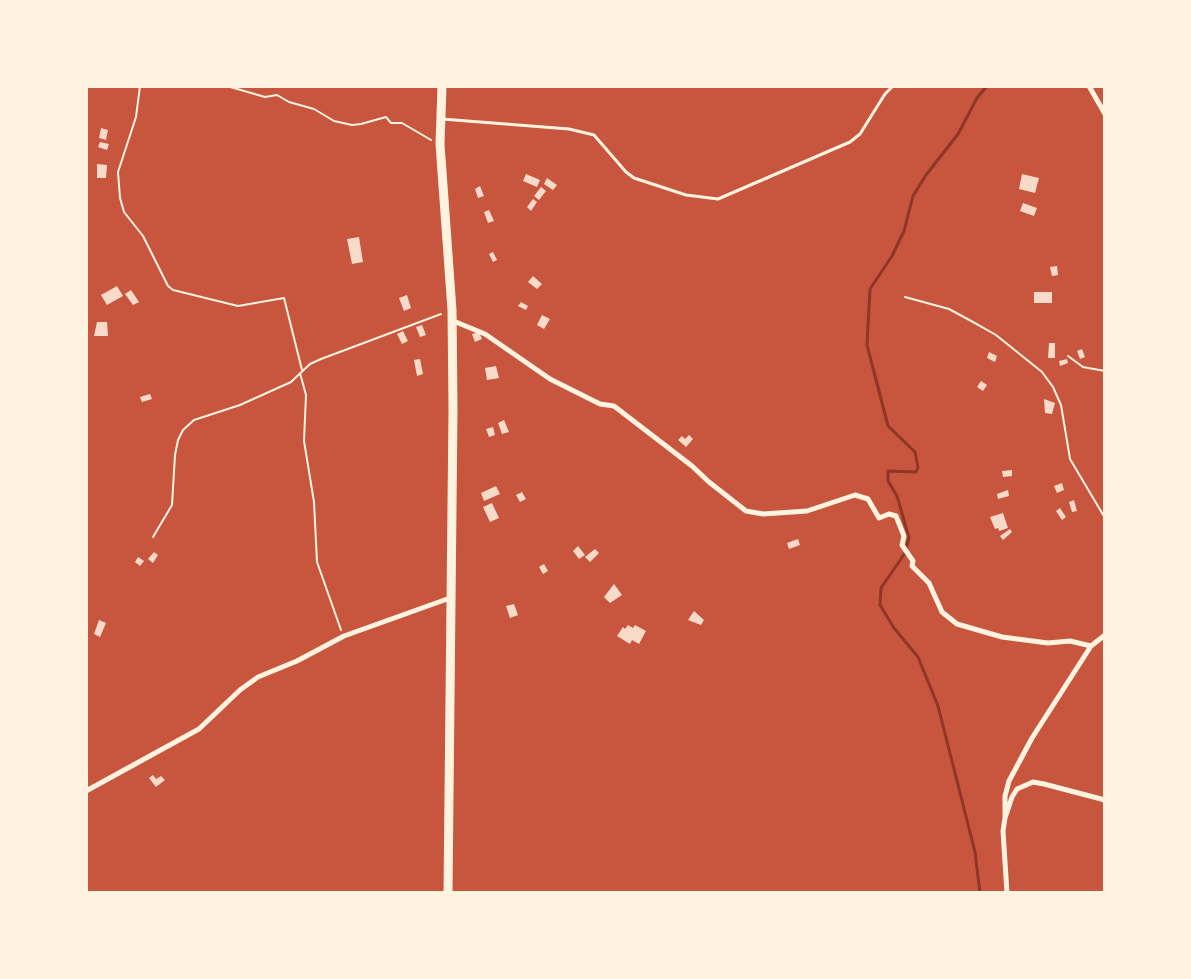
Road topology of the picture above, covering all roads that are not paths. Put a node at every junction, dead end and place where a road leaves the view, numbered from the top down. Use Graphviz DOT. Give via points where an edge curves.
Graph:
graph roads {
  1 [pos="442,86"];
  2 [pos="893,86"];
  3 [pos="1089,86"];
  4 [pos="1105,114"];
  5 [pos="440,119"];
  6 [pos="452,315"];
  7 [pos="450,598"];
  8 [pos="1105,634"];
  9 [pos="1091,646"];
  10 [pos="86,791"];
  11 [pos="1105,800"];
  12 [pos="1005,818"];
  13 [pos="448,893"];
  14 [pos="1007,893"];
  1 -- 5 [label="main road"];
  2 -- 5 [label="lane" via="860,134 850,142 718,199 686,195 634,178 594,135 569,129"];
  3 -- 4 [label="street"];
  5 -- 6 [label="main road"];
  6 -- 7 [label="main road"];
  6 -- 9 [label="street" via="550,379 600,404 614,406 746,511 763,514 807,511 855,496 868,499 879,518 892,514 900,522 904,536 902,545 913,561 912,566 929,583 942,612 957,624 1002,638 1048,643 1070,641"];
  7 -- 10 [label="street" via="344,636 258,677 199,729"];
  7 -- 13 [label="main road"];
  8 -- 9 [label="street"];
  9 -- 12 [label="street" via="1032,738 1009,781"];
  11 -- 12 [label="street" via="1033,782 1017,789"];
  12 -- 14 [label="street"];
}
